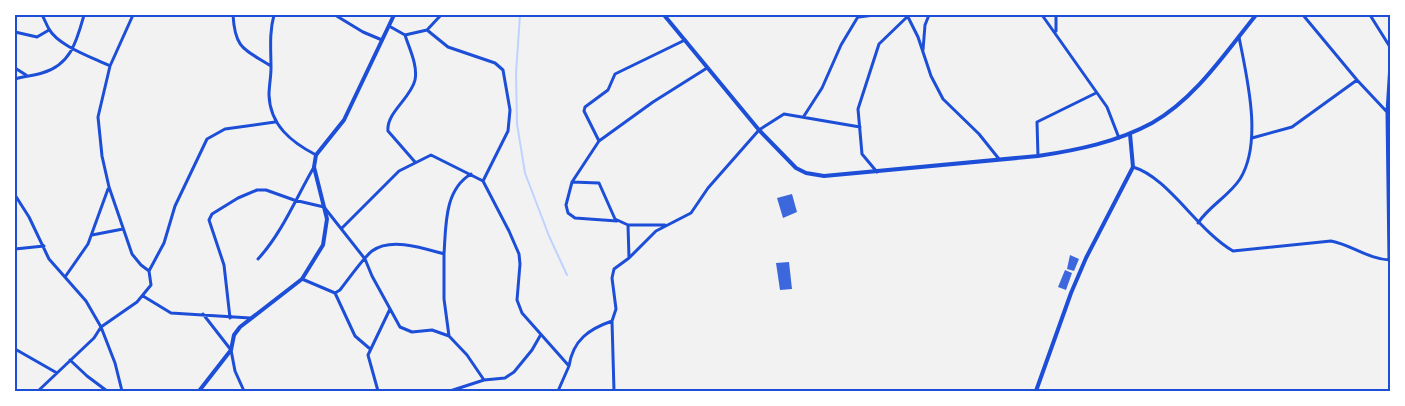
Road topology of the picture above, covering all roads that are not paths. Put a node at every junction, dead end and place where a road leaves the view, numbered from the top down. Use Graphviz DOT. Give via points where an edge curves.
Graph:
graph roads {
  1 [pos="42,15"];
  2 [pos="84,15"];
  3 [pos="133,15"];
  4 [pos="233,15"];
  5 [pos="274,15"];
  6 [pos="335,15"];
  7 [pos="394,15"];
  8 [pos="441,15"];
  9 [pos="664,15"];
  10 [pos="874,15"];
  11 [pos="929,15"];
  12 [pos="1042,15"];
  13 [pos="1056,15"];
  14 [pos="1256,15"];
  15 [pos="1303,15"];
  16 [pos="1370,15"];
  17 [pos="859,16"];
  18 [pos="907,16"];
  19 [pos="389,26"];
  20 [pos="49,30"];
  21 [pos="427,30"];
  22 [pos="15,32"];
  23 [pos="1056,32"];
  24 [pos="405,34"];
  25 [pos="1239,36"];
  26 [pos="382,40"];
  27 [pos="685,40"];
  28 [pos="1390,48"];
  29 [pos="73,49"];
  30 [pos="923,53"];
  31 [pos="1390,64"];
  32 [pos="110,66"];
  33 [pos="271,66"];
  34 [pos="15,68"];
  35 [pos="707,68"];
  36 [pos="26,75"];
  37 [pos="15,79"];
  38 [pos="1357,80"];
  39 [pos="1096,93"];
  40 [pos="1389,113"];
  41 [pos="804,116"];
  42 [pos="275,122"];
  43 [pos="860,128"];
  44 [pos="759,130"];
  45 [pos="1130,134"];
  46 [pos="1120,138"];
  47 [pos="1252,138"];
  48 [pos="599,141"];
  49 [pos="316,155"];
  50 [pos="1038,156"];
  51 [pos="999,159"];
  52 [pos="416,162"];
  53 [pos="314,167"];
  54 [pos="1133,167"];
  55 [pos="877,172"];
  56 [pos="471,174"];
  57 [pos="483,181"];
  58 [pos="572,182"];
  59 [pos="108,188"];
  60 [pos="15,196"];
  61 [pos="294,200"];
  62 [pos="324,207"];
  63 [pos="617,221"];
  64 [pos="1198,223"];
  65 [pos="628,225"];
  66 [pos="665,225"];
  67 [pos="123,228"];
  68 [pos="342,228"];
  69 [pos="92,235"];
  70 [pos="44,246"];
  71 [pos="15,249"];
  72 [pos="444,254"];
  73 [pos="258,258"];
  74 [pos="629,258"];
  75 [pos="365,259"];
  76 [pos="1389,260"];
  77 [pos="149,271"];
  78 [pos="64,277"];
  79 [pos="302,279"];
  80 [pos="335,292"];
  81 [pos="143,296"];
  82 [pos="390,308"];
  83 [pos="203,314"];
  84 [pos="230,318"];
  85 [pos="250,318"];
  86 [pos="612,322"];
  87 [pos="101,328"];
  88 [pos="449,336"];
  89 [pos="540,336"];
  90 [pos="369,348"];
  91 [pos="15,349"];
  92 [pos="231,350"];
  93 [pos="70,360"];
  94 [pos="569,366"];
  95 [pos="57,373"];
  96 [pos="484,380"];
  97 [pos="38,391"];
  98 [pos="107,391"];
  99 [pos="122,391"];
  100 [pos="199,391"];
  101 [pos="244,391"];
  102 [pos="378,391"];
  103 [pos="450,391"];
  104 [pos="558,391"];
  105 [pos="614,391"];
  106 [pos="1036,391"];
  1 -- 20 [label="street"];
  2 -- 29 [label="street"];
  3 -- 32 [label="street"];
  4 -- 33 [label="street" via="240,47"];
  5 -- 33 [label="street" via="270,32"];
  6 -- 26 [label="street"];
  7 -- 19 [label="street"];
  8 -- 21 [label="street"];
  9 -- 27 [label="street"];
  10 -- 17 [label="street"];
  11 -- 30 [label="street"];
  12 -- 23 [label="street"];
  13 -- 23 [label="street"];
  14 -- 25 [label="street"];
  15 -- 38 [label="street"];
  16 -- 28 [label="street"];
  17 -- 41 [label="street"];
  18 -- 30 [label="street"];
  18 -- 43 [label="street" via="879,44 858,109"];
  19 -- 24 [label="street"];
  19 -- 26 [label="street"];
  20 -- 22 [label="street" via="37,37"];
  20 -- 29 [label="street"];
  21 -- 24 [label="street"];
  21 -- 57 [label="street" via="448,47 494,63 503,70 510,110 508,131"];
  23 -- 39 [label="street"];
  24 -- 52 [label="street" via="414,63 415,81 388,128"];
  25 -- 45 [label="street" via="1183,99 1154,122"];
  25 -- 47 [label="street"];
  26 -- 49 [label="street" via="339,128"];
  27 -- 35 [label="street"];
  27 -- 48 [label="street" via="615,74 608,90 585,107"];
  29 -- 32 [label="street"];
  29 -- 36 [label="street" via="50,70"];
  30 -- 51 [label="street" via="943,99"];
  31 -- 40 [label="street"];
  32 -- 59 [label="street" via="98,117"];
  33 -- 42 [label="street" via="269,95"];
  34 -- 36 [label="street"];
  35 -- 44 [label="street"];
  35 -- 48 [label="street"];
  36 -- 37 [label="street"];
  38 -- 40 [label="street"];
  38 -- 47 [label="street" via="1292,127"];
  39 -- 46 [label="street" via="1107,108"];
  39 -- 50 [label="street" via="1037,122"];
  40 -- 76 [label="street"];
  41 -- 43 [label="street"];
  41 -- 44 [label="street" via="784,114"];
  42 -- 49 [label="street" via="292,141"];
  42 -- 77 [label="street" via="225,129 207,139 174,206 164,243"];
  43 -- 55 [label="street" via="862,154"];
  44 -- 55 [label="street" via="796,168 806,173 824,176"];
  44 -- 66 [label="street" via="708,188 691,213"];
  45 -- 46 [label="street"];
  45 -- 54 [label="street"];
  46 -- 50 [label="street"];
  47 -- 64 [label="street" via="1247,165 1239,181"];
  48 -- 58 [label="street"];
  49 -- 53 [label="street"];
  50 -- 51 [label="street"];
  51 -- 55 [label="street"];
  52 -- 56 [label="street" via="433,155"];
  52 -- 68 [label="street" via="392,177"];
  53 -- 61 [label="street"];
  53 -- 62 [label="street"];
  54 -- 64 [label="street" via="1146,171"];
  54 -- 106 [label="street" via="1070,293"];
  56 -- 57 [label="street"];
  56 -- 72 [label="street" via="462,179 452,196 446,214"];
  57 -- 89 [label="street" via="519,254 516,300"];
  58 -- 63 [label="street" via="599,183"];
  58 -- 63 [label="street" via="566,205 568,213 575,218"];
  59 -- 67 [label="street"];
  59 -- 69 [label="street"];
  60 -- 70 [label="street"];
  61 -- 62 [label="street"];
  61 -- 73 [label="street" via="274,238"];
  61 -- 84 [label="street" via="258,190 212,214 210,228 224,265"];
  62 -- 68 [label="street"];
  62 -- 79 [label="street" via="328,219 323,245"];
  63 -- 65 [label="street"];
  64 -- 76 [label="street" via="1233,251 1331,241 1378,260"];
  65 -- 66 [label="street"];
  65 -- 74 [label="street"];
  66 -- 74 [label="street"];
  67 -- 69 [label="street"];
  67 -- 77 [label="street" via="135,259"];
  68 -- 75 [label="street"];
  69 -- 78 [label="street"];
  70 -- 71 [label="street"];
  70 -- 78 [label="street" via="49,259"];
  72 -- 75 [label="street" via="417,247 394,246 372,250"];
  72 -- 88 [label="street" via="444,299"];
  74 -- 86 [label="street" via="614,269 616,309"];
  75 -- 80 [label="street"];
  75 -- 82 [label="street"];
  77 -- 81 [label="street" via="151,285"];
  78 -- 87 [label="street" via="86,301"];
  79 -- 80 [label="street"];
  79 -- 85 [label="street"];
  80 -- 90 [label="street" via="355,336"];
  81 -- 83 [label="street" via="171,313"];
  81 -- 87 [label="street"];
  82 -- 88 [label="street" via="395,321 406,331 432,330"];
  82 -- 90 [label="street"];
  83 -- 84 [label="street"];
  83 -- 92 [label="street"];
  84 -- 85 [label="street"];
  85 -- 92 [label="street" via="234,335"];
  86 -- 94 [label="street" via="585,333 572,351"];
  86 -- 105 [label="street"];
  87 -- 93 [label="street"];
  87 -- 99 [label="street"];
  88 -- 96 [label="street"];
  89 -- 94 [label="street"];
  89 -- 96 [label="street" via="514,372 504,378"];
  90 -- 102 [label="street" via="368,359"];
  91 -- 95 [label="street"];
  92 -- 100 [label="street"];
  92 -- 101 [label="street" via="235,371"];
  93 -- 95 [label="street"];
  93 -- 98 [label="street"];
  94 -- 104 [label="street"];
  95 -- 97 [label="street"];
  96 -- 103 [label="street"];
}
